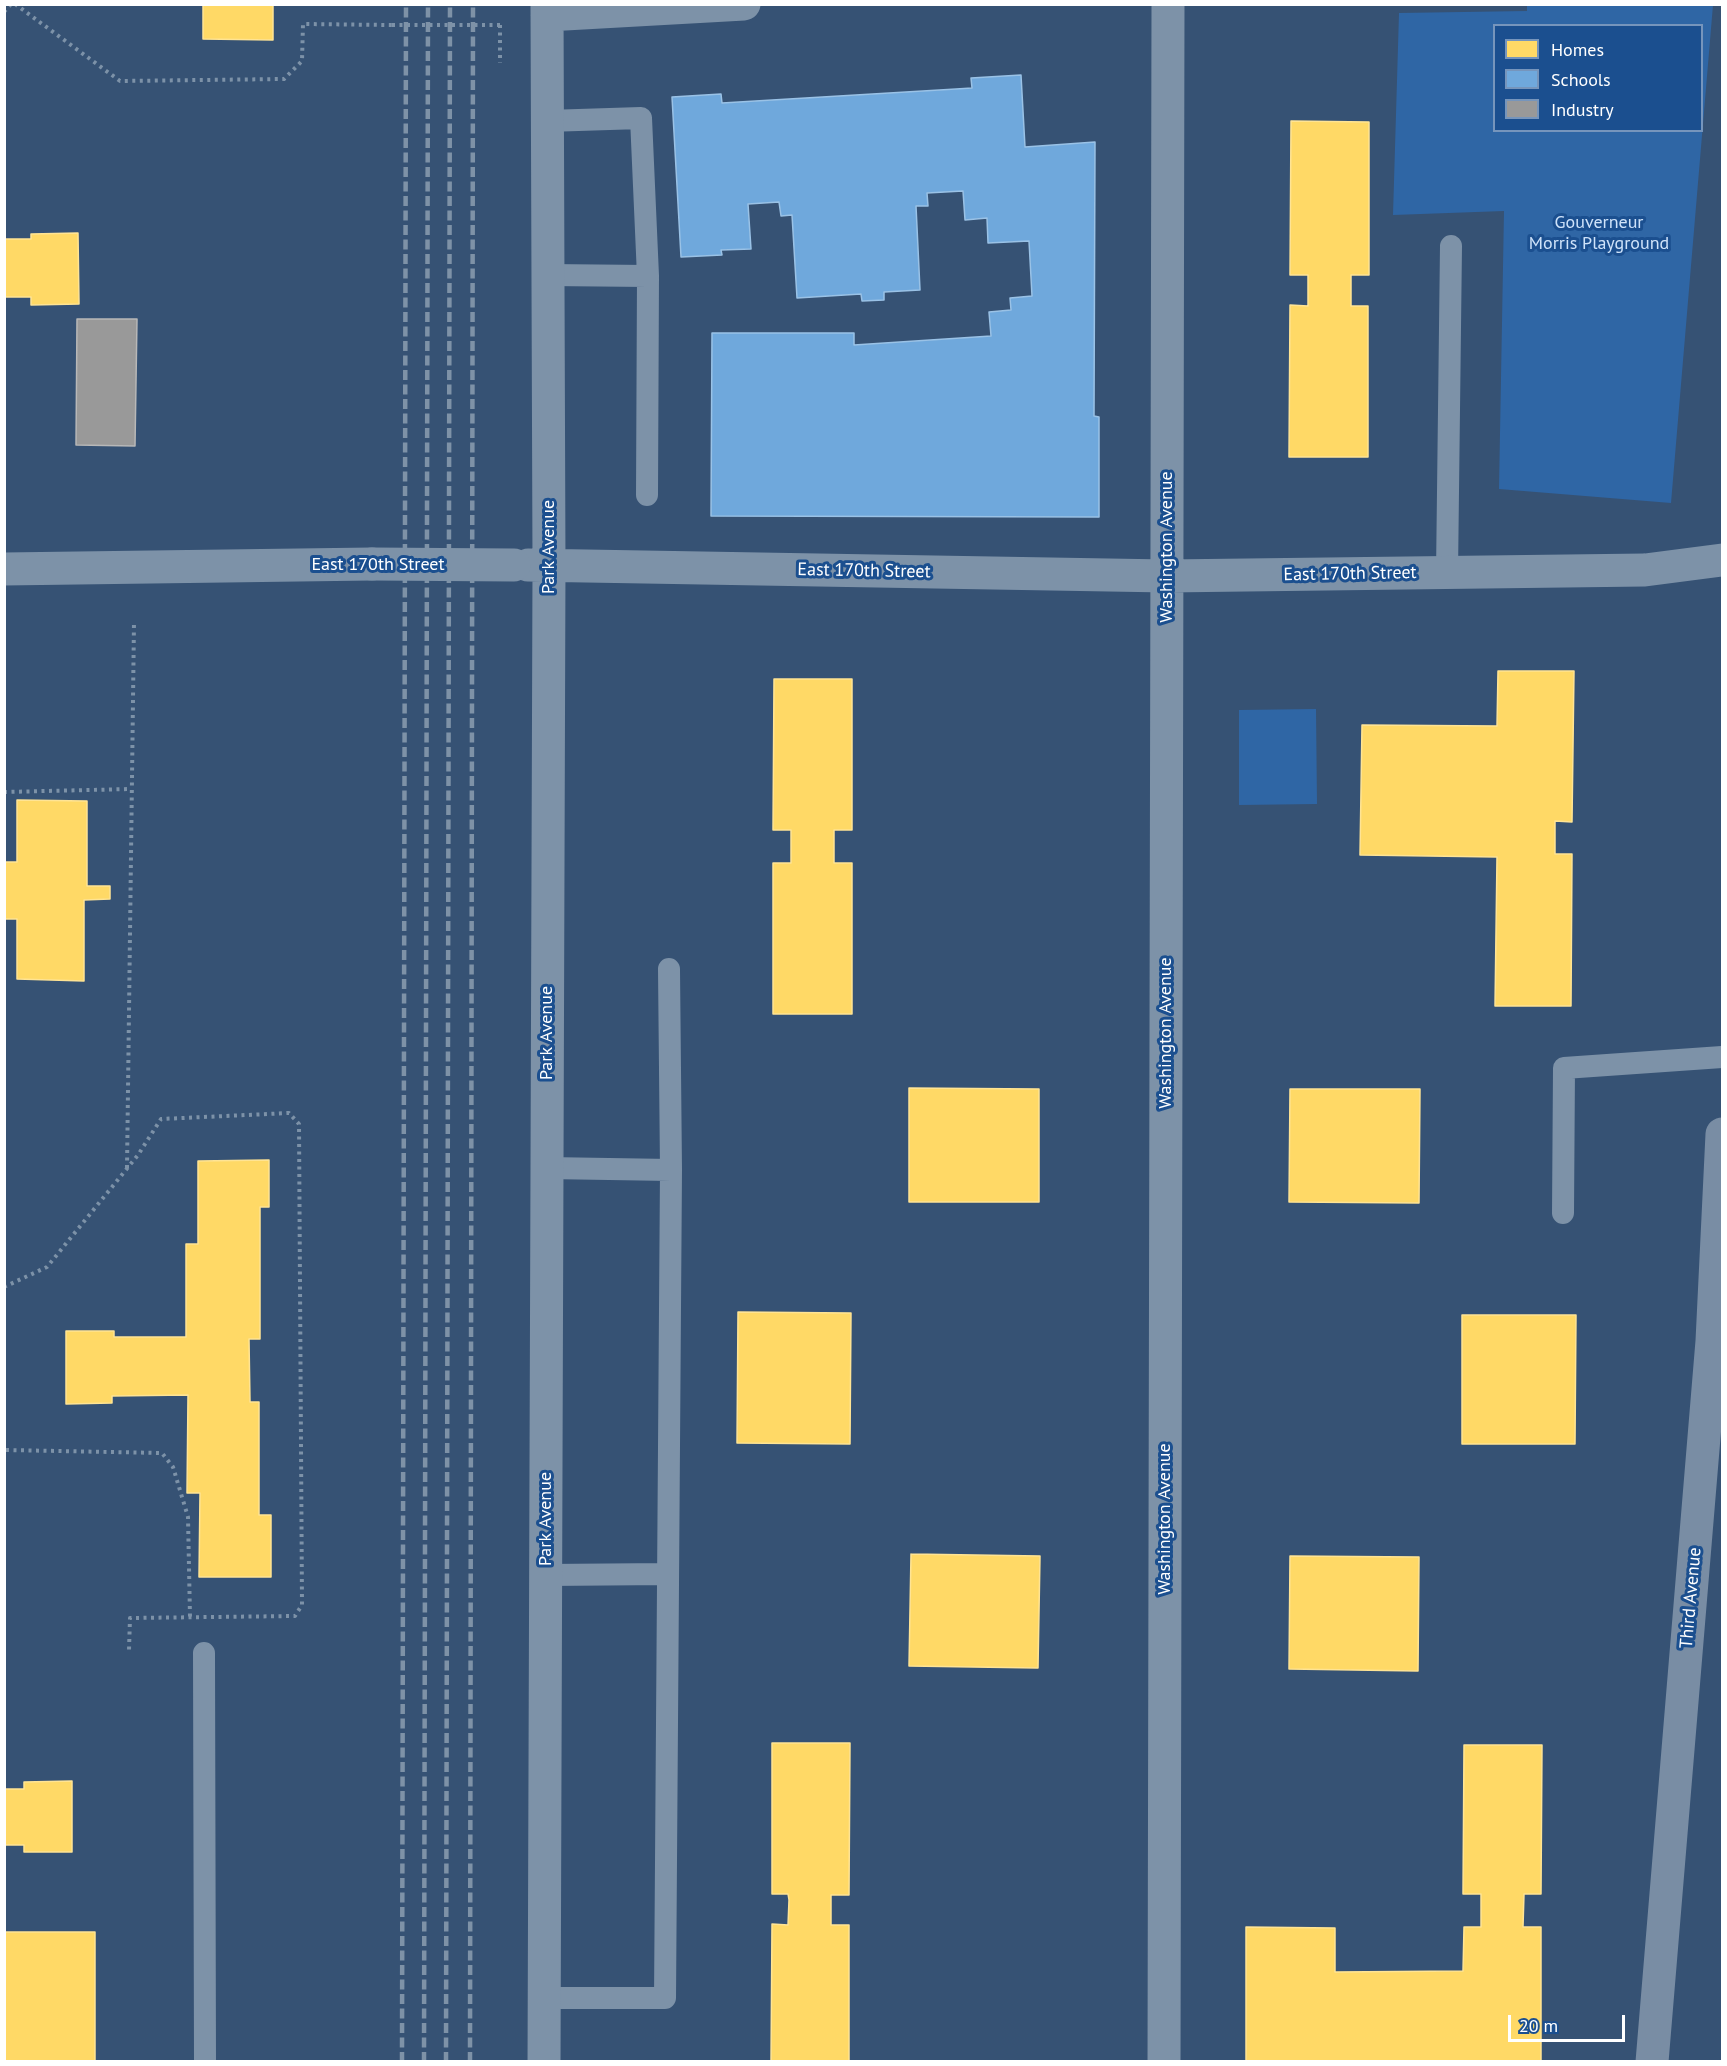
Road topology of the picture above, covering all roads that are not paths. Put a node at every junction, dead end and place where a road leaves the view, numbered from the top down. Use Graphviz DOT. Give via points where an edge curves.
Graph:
graph roads {
  1 [pos="744,4"];
  2 [pos="1168,4"];
  3 [pos="547,10"];
  4 [pos="547,121"];
  5 [pos="1451,246"];
  6 [pos="548,276"];
  7 [pos="648,276"];
  8 [pos="647,495"];
  9 [pos="1722,560"];
  10 [pos="549,565"];
  11 [pos="4,569"];
  12 [pos="1447,573"];
  13 [pos="1167,576"];
  14 [pos="669,969"];
  15 [pos="1722,1057"];
  16 [pos="1722,1134"];
  17 [pos="547,1168"];
  18 [pos="671,1170"];
  19 [pos="1563,1213"];
  20 [pos="668,1574"];
  21 [pos="546,1575"];
  22 [pos="204,1653"];
  23 [pos="544,1998"];
  24 [pos="205,2061"];
  25 [pos="544,2061"];
  26 [pos="1164,2061"];
  27 [pos="1652,2061"];
  1 -- 3 [label="street"];
  2 -- 13 [label="street, Washington Avenue"];
  3 -- 4 [label="street, Park Avenue"];
  4 -- 6 [label="street, Park Avenue"];
  4 -- 7 [label="lane" via="641,118"];
  5 -- 12 [label="lane"];
  6 -- 7 [label="lane"];
  6 -- 10 [label="street, Park Avenue"];
  7 -- 8 [label="lane"];
  9 -- 12 [label="street, East 170th Street" via="1645,570"];
  10 -- 11 [label="street, East 170th Street, bridge"];
  10 -- 13 [label="street, East 170th Street"];
  10 -- 17 [label="street, Park Avenue"];
  12 -- 13 [label="street, East 170th Street"];
  13 -- 26 [label="street, Washington Avenue"];
  14 -- 18 [label="lane"];
  15 -- 19 [label="lane" via="1564,1068"];
  16 -- 27 [label="main road, Third Avenue" via="1712,1341"];
  17 -- 18 [label="lane"];
  17 -- 21 [label="street, Park Avenue"];
  18 -- 20 [label="lane"];
  20 -- 21 [label="lane"];
  20 -- 23 [label="lane" via="665,1998"];
  21 -- 23 [label="street, Park Avenue"];
  22 -- 24 [label="lane"];
  23 -- 25 [label="street, Park Avenue"];
}
